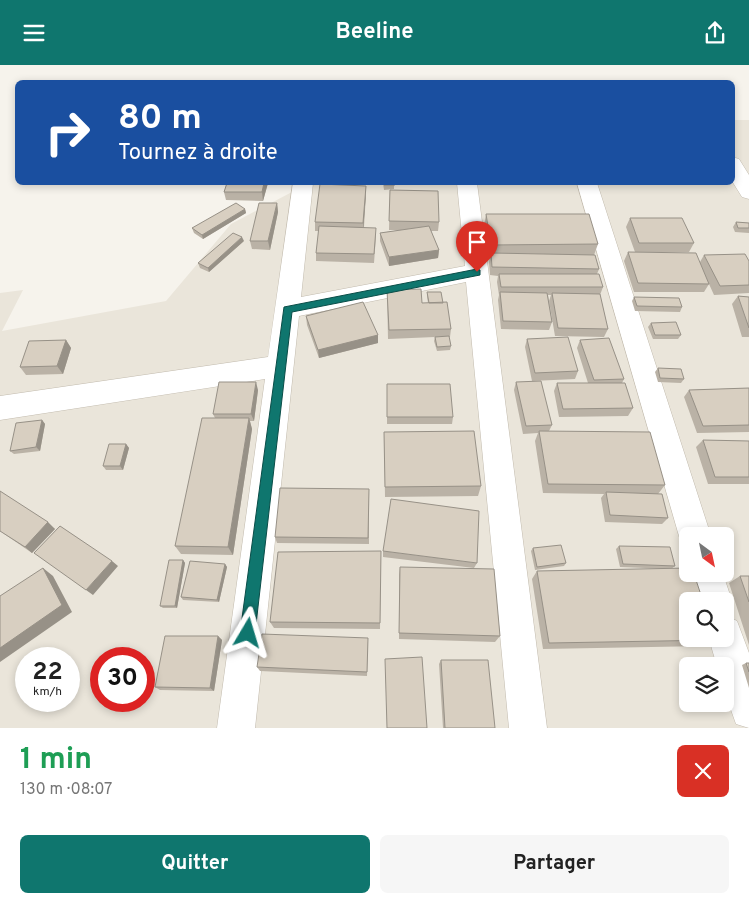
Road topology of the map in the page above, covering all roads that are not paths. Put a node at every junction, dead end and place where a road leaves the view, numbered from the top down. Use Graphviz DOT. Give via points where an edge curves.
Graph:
graph roads {
  1 [pos="735,168"];
  2 [pos="303,185"];
  3 [pos="467,185"];
  4 [pos="588,185"];
  5 [pos="749,192"];
  6 [pos="477,272"];
  7 [pos="287,309"];
  8 [pos="280,366"];
  9 [pos="0,408"];
  10 [pos="693,527"];
  11 [pos="729,647"];
  12 [pos="749,711"];
  13 [pos="236,728"];
  14 [pos="528,728"];
  1 -- 5 [label="street"];
  2 -- 7 [label="street"];
  3 -- 6 [label="street"];
  4 -- 10 [label="street"];
  6 -- 7 [label="street"];
  6 -- 14 [label="street"];
  7 -- 8 [label="street"];
  8 -- 9 [label="street"];
  8 -- 13 [label="street"];
  11 -- 12 [label="street"];
}
